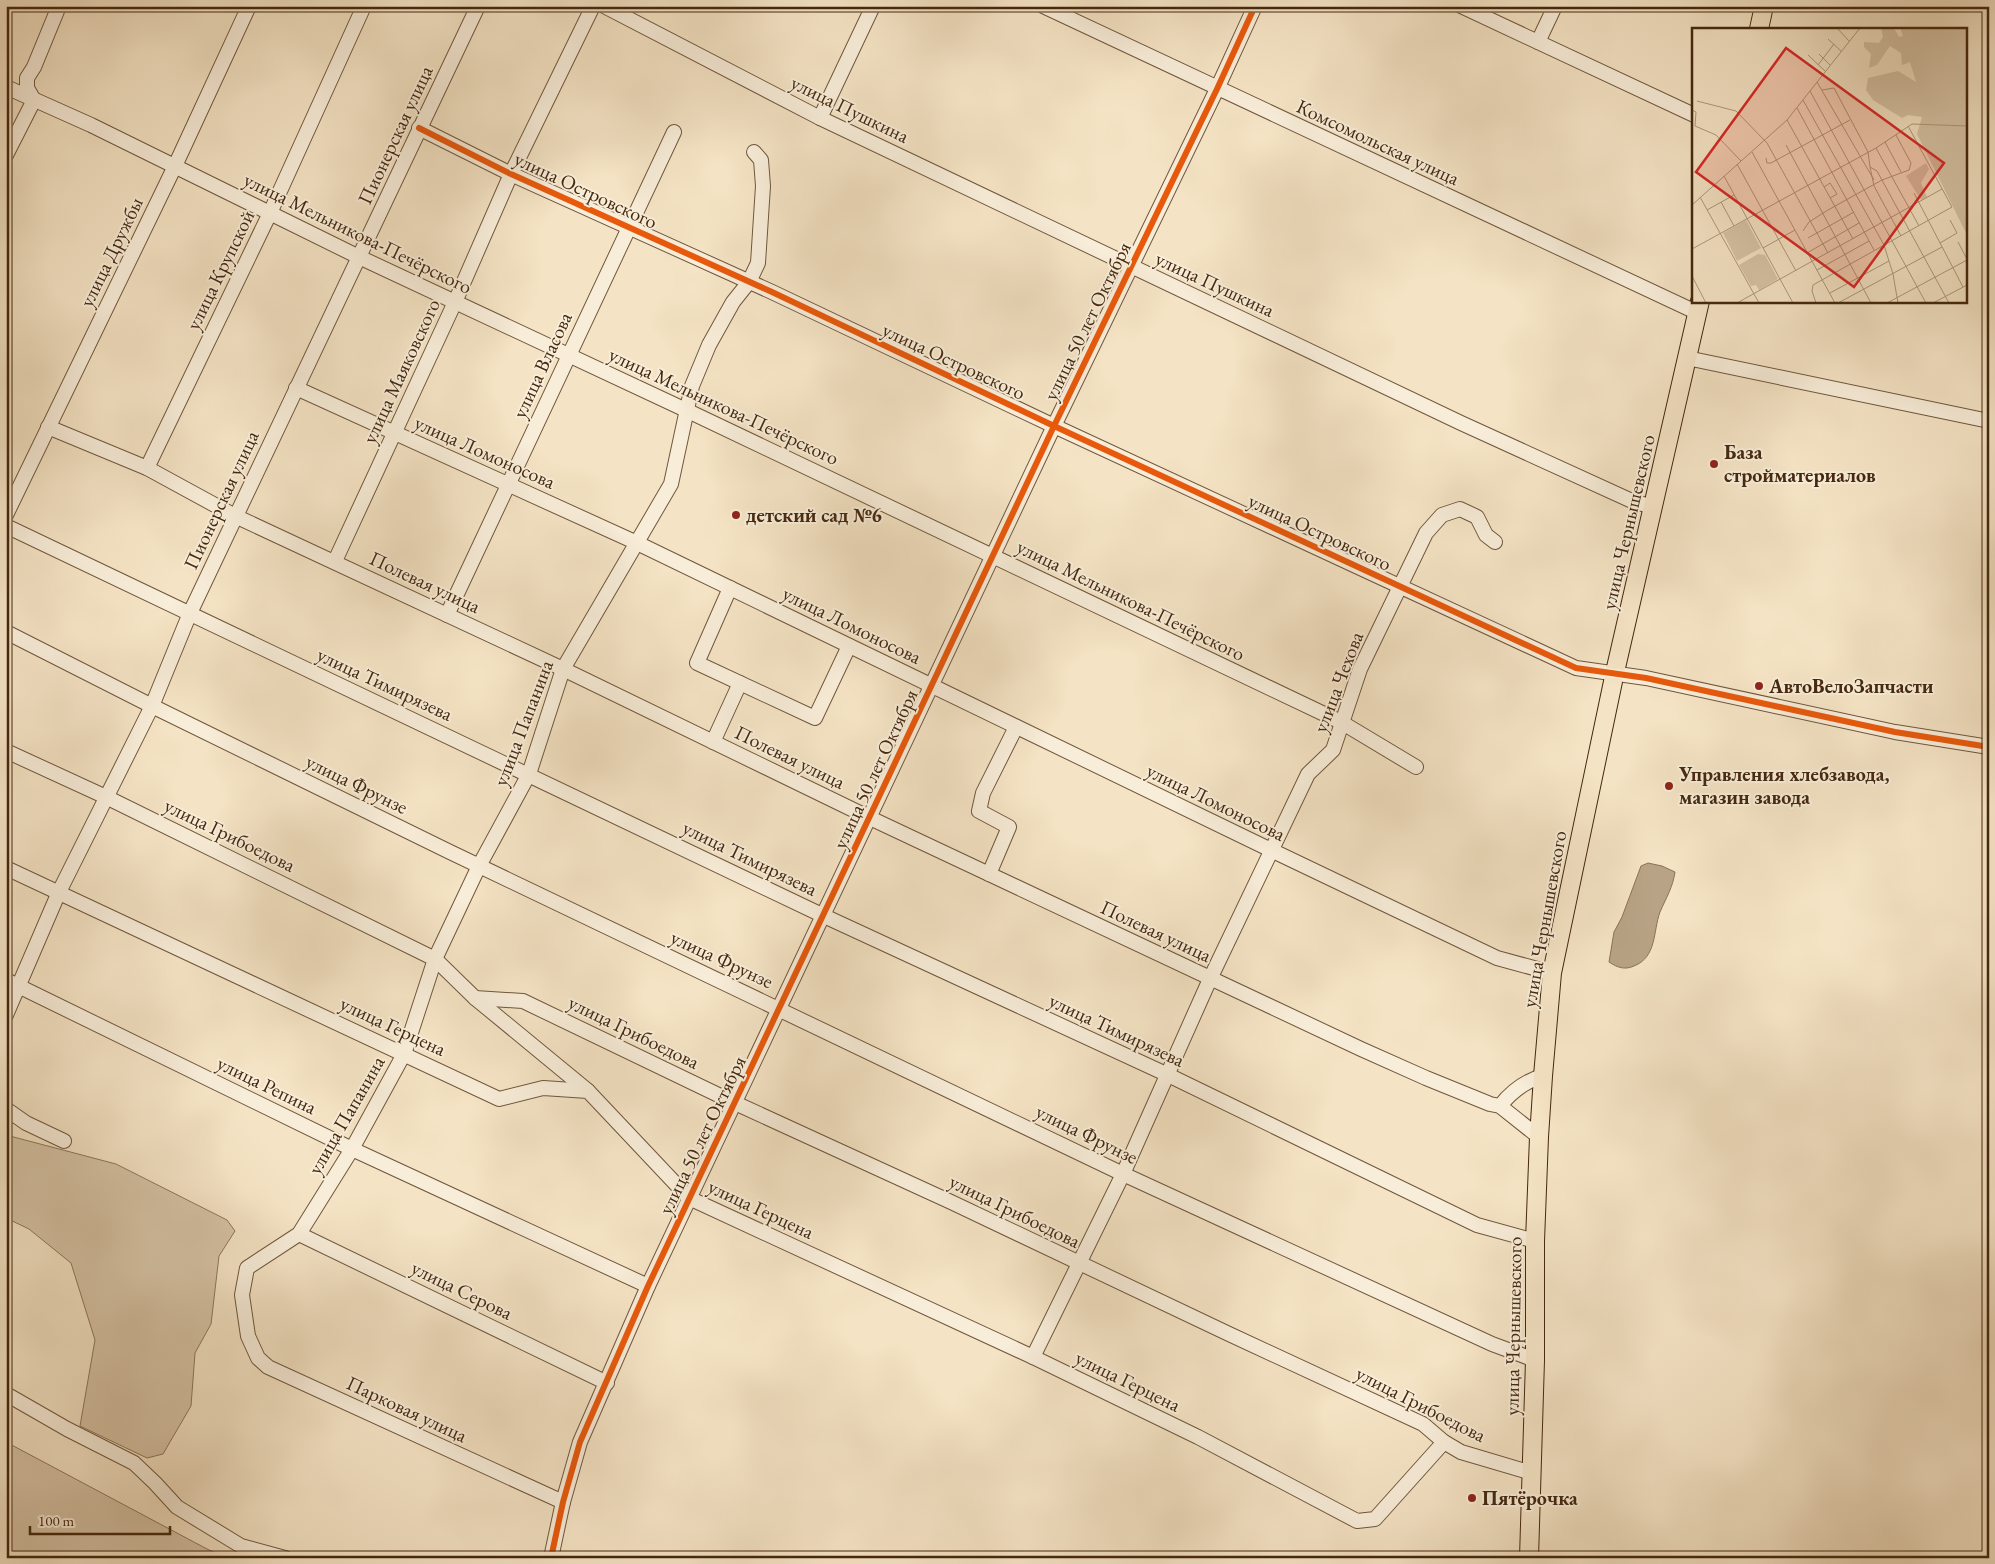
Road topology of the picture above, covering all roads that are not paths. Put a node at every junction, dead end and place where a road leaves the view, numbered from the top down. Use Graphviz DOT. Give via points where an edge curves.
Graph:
graph roads {
  1 [pos="59,6"];
  2 [pos="249,6"];
  3 [pos="364,6"];
  4 [pos="478,6"];
  5 [pos="593,6"];
  6 [pos="604,6"];
  7 [pos="873,6"];
  8 [pos="1043,6"];
  9 [pos="1255,6"];
  10 [pos="1461,6"];
  11 [pos="1555,6"];
  12 [pos="1764,6"];
  13 [pos="1759,28"];
  14 [pos="1538,42"];
  15 [pos="6,87"];
  16 [pos="1217,89"];
  17 [pos="34,100"];
  18 [pos="1692,114"];
  19 [pos="820,118"];
  20 [pos="419,128"];
  21 [pos="674,132"];
  22 [pos="754,152"];
  23 [pos="6,155"];
  24 [pos="175,166"];
  25 [pos="511,174"];
  26 [pos="270,213"];
  27 [pos="630,228"];
  28 [pos="359,258"];
  29 [pos="1131,266"];
  30 [pos="749,282"];
  31 [pos="455,302"];
  32 [pos="1699,307"];
  33 [pos="568,355"];
  34 [pos="1688,358"];
  35 [pos="296,388"];
  36 [pos="688,411"];
  37 [pos="1989,421"];
  38 [pos="1054,426"];
  39 [pos="48,427"];
  40 [pos="395,433"];
  41 [pos="147,468"];
  42 [pos="507,484"];
  43 [pos="1653,507"];
  44 [pos="6,515"];
  45 [pos="235,516"];
  46 [pos="6,526"];
  47 [pos="636,542"];
  48 [pos="1495,542"];
  49 [pos="993,556"];
  50 [pos="335,561"];
  51 [pos="1400,587"];
  52 [pos="730,588"];
  53 [pos="190,613"];
  54 [pos="448,614"];
  55 [pos="6,632"];
  56 [pos="850,646"];
  57 [pos="563,669"];
  58 [pos="1615,672"];
  59 [pos="740,683"];
  60 [pos="932,686"];
  61 [pos="152,706"];
  62 [pos="1341,722"];
  63 [pos="1016,727"];
  64 [pos="713,742"];
  65 [pos="1989,747"];
  66 [pos="6,751"];
  67 [pos="1416,767"];
  68 [pos="529,774"];
  69 [pos="106,797"];
  70 [pos="870,818"];
  71 [pos="1271,850"];
  72 [pos="479,866"];
  73 [pos="6,868"];
  74 [pos="989,874"];
  75 [pos="59,892"];
  76 [pos="824,916"];
  77 [pos="435,959"];
  78 [pos="1552,973"];
  79 [pos="1210,979"];
  80 [pos="6,980"];
  81 [pos="19,986"];
  82 [pos="475,998"];
  83 [pos="780,1009"];
  84 [pos="6,1014"];
  85 [pos="404,1054"];
  86 [pos="1166,1074"];
  87 [pos="1542,1076"];
  88 [pos="588,1091"];
  89 [pos="735,1103"];
  90 [pos="1500,1106"];
  91 [pos="6,1109"];
  92 [pos="1539,1137"];
  93 [pos="64,1141"];
  94 [pos="352,1149"];
  95 [pos="1123,1174"];
  96 [pos="689,1198"];
  97 [pos="299,1234"];
  98 [pos="1535,1241"];
  99 [pos="1078,1263"];
  100 [pos="648,1286"];
  101 [pos="248,1336"];
  102 [pos="1033,1357"];
  103 [pos="1535,1360"];
  104 [pos="607,1383"];
  105 [pos="6,1394"];
  106 [pos="1444,1442"];
  107 [pos="1532,1473"];
  108 [pos="563,1502"];
  109 [pos="552,1556"];
  110 [pos="285,1558"];
  111 [pos="1530,1558"];
  1 -- 17 [label="street" via="27,78 27,88"];
  2 -- 24 [label="street, улица Дружбы"];
  3 -- 26 [label="street, улица Крупской"];
  4 -- 20 [label="street, Пионерская улица"];
  5 -- 25 [label="street, улица Маяковского"];
  6 -- 19 [label="street, улица Пушкина"];
  7 -- 19 [label="street"];
  8 -- 16 [label="street, Комсомольская улица"];
  9 -- 16 [label="street, улица 50 лет Октября"];
  10 -- 14 [label="street"];
  11 -- 14 [label="street"];
  12 -- 13 [label="main road"];
  14 -- 18 [label="street"];
  15 -- 17 [label="street, улица Мельникова-Печёрского"];
  16 -- 29 [label="street, улица 50 лет Октября"];
  16 -- 32 [label="street, Комсомольская улица"];
  17 -- 23 [label="street"];
  17 -- 24 [label="street, улица Мельникова-Печёрского"];
  19 -- 29 [label="street, улица Пушкина"];
  20 -- 25 [label="street, улица Островского"];
  20 -- 28 [label="street, Пионерская улица"];
  21 -- 27 [label="street, улица Власова"];
  22 -- 30 [label="street, улица Папанина" via="761,160 763,186 758,263"];
  24 -- 26 [label="street, улица Мельникова-Печёрского"];
  24 -- 39 [label="street, улица Дружбы"];
  25 -- 27 [label="street, улица Островского"];
  25 -- 31 [label="street, улица Маяковского"];
  26 -- 28 [label="street, улица Мельникова-Печёрского"];
  26 -- 41 [label="street, улица Крупской"];
  27 -- 30 [label="street, улица Островского"];
  27 -- 33 [label="street, улица Власова"];
  28 -- 31 [label="street, улица Мельникова-Печёрского"];
  28 -- 35 [label="street, Пионерская улица"];
  29 -- 38 [label="street, улица 50 лет Октября"];
  29 -- 43 [label="street, улица Пушкина" via="1461,423"];
  30 -- 36 [label="street, улица Папанина" via="733,302 709,345 692,386"];
  30 -- 38 [label="street, улица Островского"];
  31 -- 33 [label="street, улица Мельникова-Печёрского"];
  31 -- 40 [label="street, улица Маяковского"];
  32 -- 34 [label="main road, улица Чернышевского"];
  33 -- 36 [label="street, улица Мельникова-Печёрского"];
  33 -- 42 [label="street, улица Власова"];
  34 -- 37 [label="street"];
  34 -- 43 [label="main road, улица Чернышевского"];
  35 -- 40 [label="street, улица Ломоносова"];
  35 -- 45 [label="street, Пионерская улица"];
  36 -- 47 [label="street, улица Папанина" via="671,484"];
  36 -- 49 [label="street, улица Мельникова-Печёрского"];
  38 -- 49 [label="street, улица 50 лет Октября"];
  38 -- 51 [label="street, улица Островского"];
  39 -- 41 [label="street, Полевая улица"];
  39 -- 44 [label="street, улица Дружбы"];
  40 -- 42 [label="street, улица Ломоносова"];
  40 -- 50 [label="street, улица Маяковского"];
  41 -- 45 [label="street, Полевая улица"];
  42 -- 47 [label="street, улица Ломоносова"];
  42 -- 54 [label="street, улица Власова"];
  43 -- 58 [label="main road, улица Чернышевского"];
  45 -- 50 [label="street, Полевая улица"];
  45 -- 53 [label="street, Пионерская улица"];
  46 -- 53 [label="street, улица Тимирязева"];
  47 -- 52 [label="street, улица Ломоносова"];
  47 -- 57 [label="street, улица Папанина"];
  48 -- 51 [label="street, улица Чехова" via="1486,535 1477,517 1460,509 1442,515 1426,533"];
  49 -- 60 [label="street, улица 50 лет Октября"];
  49 -- 62 [label="street, улица Мельникова-Печёрского"];
  50 -- 54 [label="street, Полевая улица"];
  51 -- 58 [label="street, улица Островского" via="1576,668"];
  51 -- 62 [label="street, улица Чехова" via="1360,669"];
  52 -- 56 [label="street, улица Ломоносова"];
  52 -- 59 [label="street" via="698,663"];
  53 -- 61 [label="street, Пионерская улица"];
  53 -- 68 [label="street, улица Тимирязева"];
  54 -- 57 [label="street, Полевая улица"];
  55 -- 61 [label="street, улица Фрунзе"];
  56 -- 59 [label="street" via="815,718"];
  56 -- 60 [label="street, улица Ломоносова"];
  57 -- 64 [label="street, Полевая улица"];
  57 -- 68 [label="street, улица Папанина"];
  58 -- 65 [label="street, улица Островского" via="1895,732"];
  58 -- 78 [label="main road, улица Чернышевского"];
  59 -- 64 [label="street"];
  60 -- 63 [label="street, улица Ломоносова"];
  60 -- 70 [label="street, улица 50 лет Октября"];
  61 -- 69 [label="street, Пионерская улица"];
  61 -- 72 [label="street, улица Фрунзе"];
  62 -- 67 [label="street, улица Мельникова-Печёрского"];
  62 -- 71 [label="street, улица Чехова" via="1333,750 1308,774"];
  63 -- 71 [label="street, улица Ломоносова"];
  63 -- 74 [label="street" via="983,793 979,811 1009,827"];
  64 -- 70 [label="street, Полевая улица"];
  66 -- 69 [label="street, улица Грибоедова"];
  68 -- 72 [label="street, улица Папанина"];
  68 -- 76 [label="street, улица Тимирязева"];
  69 -- 75 [label="street, Пионерская улица"];
  69 -- 77 [label="street, улица Грибоедова"];
  70 -- 74 [label="street, Полевая улица"];
  70 -- 76 [label="street, улица 50 лет Октября"];
  71 -- 78 [label="street, улица Ломоносова" via="1498,958"];
  71 -- 79 [label="street, улица Чехова"];
  72 -- 77 [label="street, улица Папанина"];
  72 -- 83 [label="street, улица Фрунзе"];
  73 -- 75 [label="street, улица Герцена"];
  74 -- 79 [label="street, Полевая улица"];
  75 -- 81 [label="street, Пионерская улица"];
  75 -- 85 [label="street, улица Герцена"];
  76 -- 83 [label="street, улица 50 лет Октября"];
  76 -- 86 [label="street, улица Тимирязева"];
  77 -- 82 [label="street, улица Грибоедова"];
  77 -- 85 [label="street, улица Папанина"];
  78 -- 87 [label="main road, улица Чернышевского"];
  79 -- 86 [label="street, улица Чехова"];
  79 -- 90 [label="street, Полевая улица" via="1426,1078"];
  80 -- 81 [label="street, улица Репина"];
  81 -- 84 [label="street, Пионерская улица"];
  81 -- 94 [label="street, улица Репина"];
  82 -- 88 [label="street, улица Грибоедова"];
  82 -- 89 [label="street, улица Грибоедова" via="523,1001"];
  83 -- 89 [label="street, улица 50 лет Октября"];
  83 -- 95 [label="street, улица Фрунзе"];
  85 -- 88 [label="street, улица Герцена" via="500,1099 543,1088"];
  85 -- 94 [label="street, улица Папанина"];
  86 -- 95 [label="street, улица Чехова"];
  86 -- 98 [label="street, улица Тимирязева" via="1477,1225"];
  87 -- 90 [label="street" via="1528,1081"];
  87 -- 92 [label="main road, улица Чернышевского"];
  88 -- 96 [label="street, улица Герцена"];
  89 -- 96 [label="street, улица 50 лет Октября"];
  89 -- 99 [label="street, улица Грибоедова"];
  90 -- 92 [label="street, Полевая улица"];
  91 -- 93 [label="street" via="26,1123"];
  92 -- 98 [label="main road, улица Чернышевского"];
  94 -- 97 [label="street, улица Папанина"];
  94 -- 100 [label="street, улица Репина"];
  95 -- 99 [label="street, улица Чехова"];
  95 -- 103 [label="street, улица Фрунзе" via="1492,1344"];
  96 -- 100 [label="street, улица 50 лет Октября"];
  96 -- 102 [label="street, улица Герцена"];
  97 -- 101 [label="street, улица Папанина" via="247,1268 242,1295"];
  97 -- 104 [label="street, улица Серова"];
  98 -- 103 [label="main road, улица Чернышевского"];
  99 -- 102 [label="street, улица Чехова"];
  99 -- 106 [label="street, улица Грибоедова" via="1423,1424"];
  100 -- 104 [label="street, улица 50 лет Октября"];
  101 -- 108 [label="street, Парковая улица" via="258,1358 268,1367"];
  102 -- 106 [label="street, улица Герцена" via="1198,1437 1357,1521 1375,1519"];
  103 -- 107 [label="main road, улица Чернышевского"];
  104 -- 108 [label="street, улица 50 лет Октября" via="580,1442"];
  105 -- 110 [label="street" via="134,1463 177,1507 242,1546"];
  106 -- 107 [label="street, улица Грибоедова" via="1461,1452"];
  107 -- 111 [label="main road, улица Чернышевского"];
  108 -- 109 [label="street, улица 50 лет Октября"];
}
